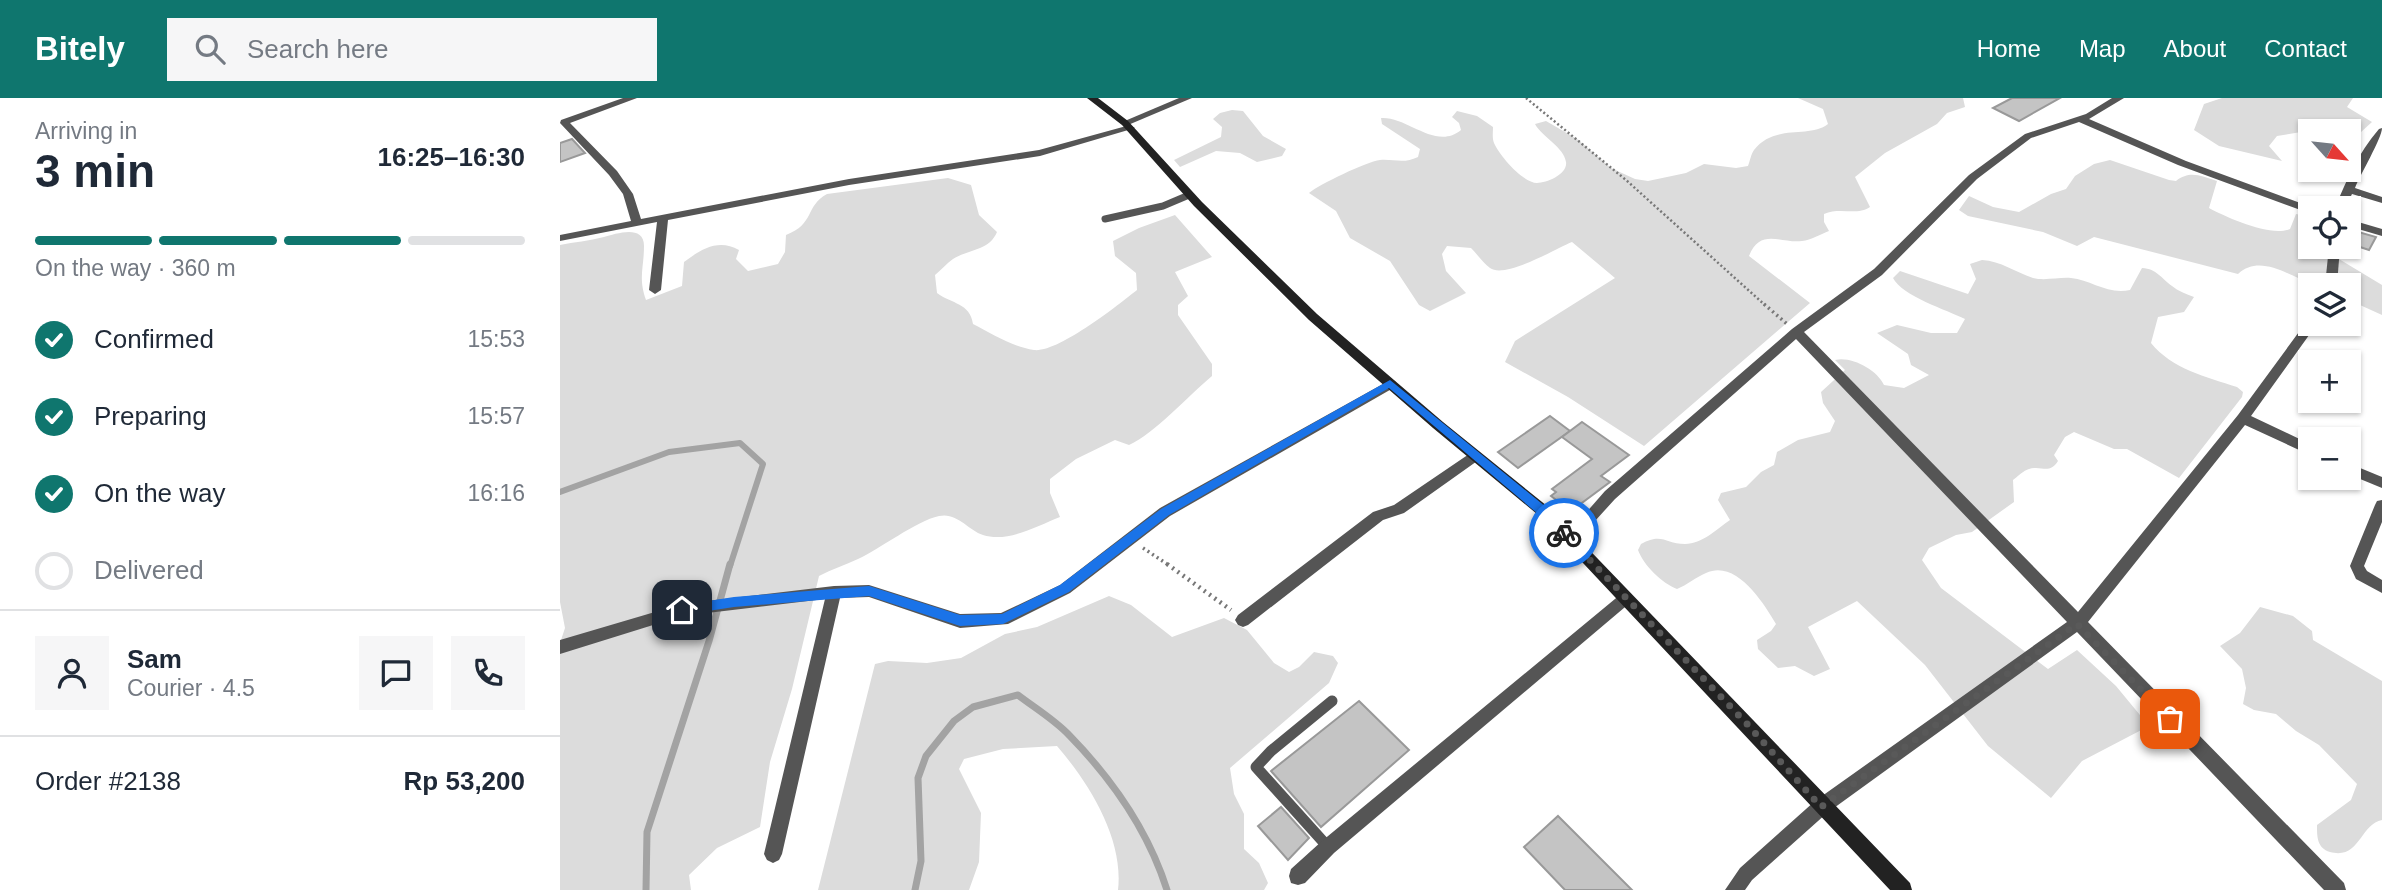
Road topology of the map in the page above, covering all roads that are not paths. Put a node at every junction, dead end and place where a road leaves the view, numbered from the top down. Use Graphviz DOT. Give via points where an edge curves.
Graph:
graph roads {
  1 [pos="632,98"];
  2 [pos="1091,98"];
  3 [pos="1187,98"];
  4 [pos="2119,98"];
  5 [pos="2080,119"];
  6 [pos="562,121"];
  7 [pos="1128,126"];
  8 [pos="2382,131"];
  9 [pos="2347,189"];
  10 [pos="1189,195"];
  11 [pos="2344,196"];
  12 [pos="2382,200"];
  13 [pos="2298,205"];
  14 [pos="663,218"];
  15 [pos="1105,219"];
  16 [pos="637,223"];
  17 [pos="2361,226"];
  18 [pos="2382,233"];
  19 [pos="560,237"];
  20 [pos="655,290"];
  21 [pos="1796,332"];
  22 [pos="2302,336"];
  23 [pos="1390,383"];
  24 [pos="2243,418"];
  25 [pos="2298,444"];
  26 [pos="1475,455"];
  27 [pos="2361,474"];
  28 [pos="2382,483"];
  29 [pos="2382,505"];
  30 [pos="1570,539"];
  31 [pos="2382,587"];
  32 [pos="834,592"];
  33 [pos="1626,598"];
  34 [pos="1243,620"];
  35 [pos="2077,624"];
  36 [pos="560,647"];
  37 [pos="1332,701"];
  38 [pos="1821,807"];
  39 [pos="1328,847"];
  40 [pos="773,855"];
  41 [pos="1298,876"];
  42 [pos="1734,890"];
  43 [pos="1903,890"];
  44 [pos="2337,890"];
  1 -- 6 [label="street"];
  2 -- 7 [label="main road"];
  3 -- 7 [label="street"];
  4 -- 5 [label="street"];
  5 -- 13 [label="street" via="2182,163"];
  5 -- 21 [label="street" via="2015,144 1973,177 1878,272"];
  6 -- 16 [label="street" via="614,173 628,194"];
  7 -- 10 [label="main road"];
  7 -- 14 [label="street" via="1040,153 849,182"];
  8 -- 9 [label="street"];
  9 -- 11 [label="street"];
  9 -- 12 [label="street"];
  10 -- 15 [label="lane"];
  10 -- 23 [label="main road" via="1313,317"];
  14 -- 16 [label="street"];
  14 -- 20 [label="street"];
  16 -- 19 [label="street"];
  17 -- 18 [label="street"];
  21 -- 30 [label="street" via="1610,495"];
  21 -- 35 [label="street"];
  22 -- 24 [label="street"];
  23 -- 26 [label="main road"];
  23 -- 32 [label="street" via="1165,512 1065,589 1003,619 960,621 869,591"];
  24 -- 25 [label="street"];
  24 -- 35 [label="street"];
  26 -- 30 [label="main road"];
  26 -- 34 [label="street" via="1399,509 1378,516"];
  27 -- 28 [label="street"];
  29 -- 31 [label="street" via="2357,565 2361,575"];
  30 -- 33 [label="main road"];
  32 -- 36 [label="street" via="682,610"];
  32 -- 40 [label="street"];
  33 -- 38 [label="main road"];
  33 -- 39 [label="street"];
  35 -- 38 [label="street"];
  35 -- 44 [label="street"];
  37 -- 39 [label="lane" via="1256,767"];
  38 -- 42 [label="street"];
  38 -- 43 [label="main road"];
  39 -- 41 [label="street"];
}
